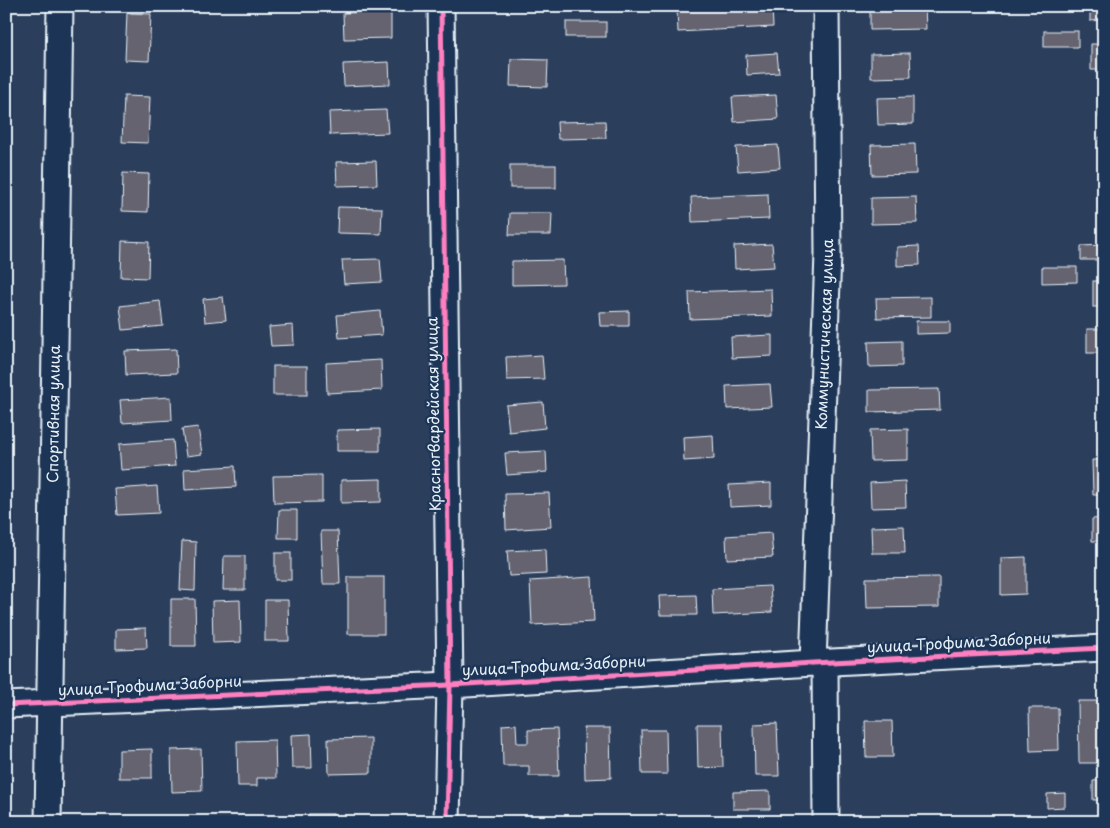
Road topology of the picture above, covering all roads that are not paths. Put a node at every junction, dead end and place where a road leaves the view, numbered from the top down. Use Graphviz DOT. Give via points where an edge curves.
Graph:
graph roads {
  1 [pos="60,6"];
  2 [pos="440,6"];
  3 [pos="826,6"];
  4 [pos="1104,648"];
  5 [pos="819,663"];
  6 [pos="450,685"];
  7 [pos="49,703"];
  8 [pos="6,705"];
  9 [pos="48,822"];
  10 [pos="448,822"];
  11 [pos="826,822"];
  1 -- 7 [label="street, Спортивная улица"];
  2 -- 6 [label="street, Красногвардейская улица"];
  3 -- 5 [label="street, Коммунистическая улица" via="828,254"];
  4 -- 5 [label="street, улица Трофима Заборни"];
  5 -- 6 [label="street, улица Трофима Заборни"];
  5 -- 11 [label="street, Коммунистическая улица"];
  6 -- 7 [label="street, улица Трофима Заборни"];
  6 -- 10 [label="street, Красногвардейская улица"];
  7 -- 8 [label="street, улица Трофима Заборни"];
  7 -- 9 [label="street, Спортивная улица"];
}
